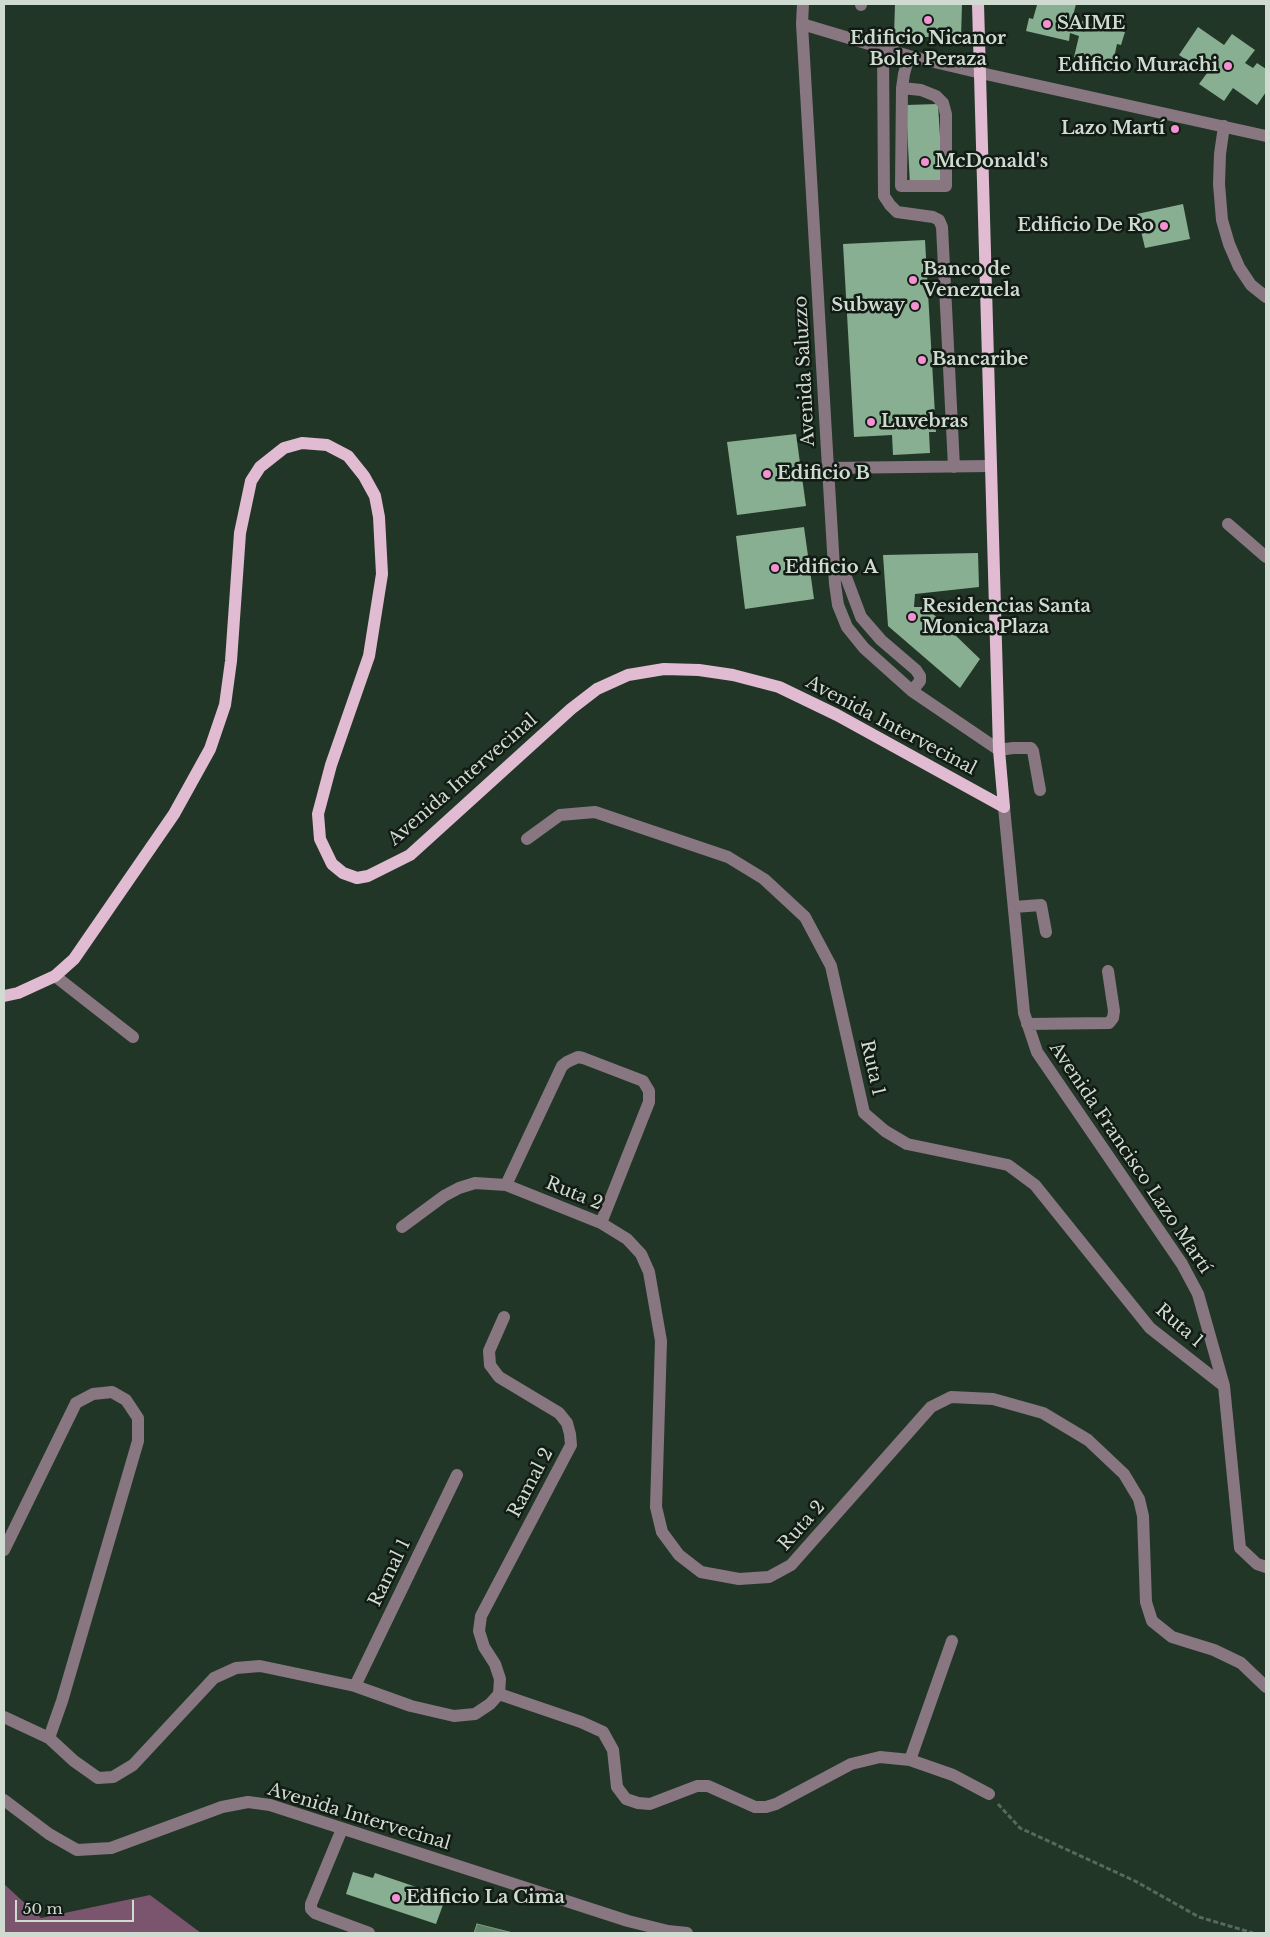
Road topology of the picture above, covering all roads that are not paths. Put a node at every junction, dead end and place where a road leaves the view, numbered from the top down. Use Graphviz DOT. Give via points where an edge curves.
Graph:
graph roads {
  1 [pos="803,4"];
  2 [pos="978,4"];
  3 [pos="802,24"];
  4 [pos="883,48"];
  5 [pos="910,56"];
  6 [pos="981,73"];
  7 [pos="902,88"];
  8 [pos="1224,126"];
  9 [pos="1266,136"];
  10 [pos="1266,297"];
  11 [pos="954,466"];
  12 [pos="991,466"];
  13 [pos="828,468"];
  14 [pos="1228,524"];
  15 [pos="1266,557"];
  16 [pos="846,577"];
  17 [pos="912,691"];
  18 [pos="999,750"];
  19 [pos="1040,790"];
  20 [pos="1004,807"];
  21 [pos="527,839"];
  22 [pos="1014,907"];
  23 [pos="1046,932"];
  24 [pos="1108,971"];
  25 [pos="55,976"];
  26 [pos="4,996"];
  27 [pos="1027,1024"];
  28 [pos="133,1037"];
  29 [pos="506,1185"];
  30 [pos="601,1223"];
  31 [pos="402,1228"];
  32 [pos="504,1317"];
  33 [pos="1224,1386"];
  34 [pos="457,1475"];
  35 [pos="4,1550"];
  36 [pos="1266,1568"];
  37 [pos="952,1642"];
  38 [pos="355,1686"];
  39 [pos="1266,1687"];
  40 [pos="499,1694"];
  41 [pos="4,1717"];
  42 [pos="49,1738"];
  43 [pos="910,1760"];
  44 [pos="989,1794"];
  45 [pos="4,1800"];
  46 [pos="342,1829"];
  47 [pos="369,1933"];
  48 [pos="687,1933"];
  1 -- 3 [label="street, Avenida Saluzzo"];
  2 -- 6 [label="main road, Avenida Francisco Lazo Martí"];
  3 -- 4 [label="street"];
  3 -- 13 [label="street, Avenida Saluzzo"];
  4 -- 5 [label="street"];
  4 -- 11 [label="street" via="884,196 897,212 933,216 942,227"];
  5 -- 6 [label="street"];
  5 -- 7 [label="street"];
  6 -- 8 [label="street"];
  6 -- 12 [label="main road, Avenida Francisco Lazo Martí"];
  7 -- 7 [label="street" via="900,186 946,186 946,114 943,103 928,93"];
  8 -- 9 [label="street"];
  8 -- 10 [label="street" via="1219,184 1222,220 1240,268 1251,285"];
  11 -- 12 [label="street"];
  11 -- 13 [label="street"];
  12 -- 18 [label="main road, Avenida Francisco Lazo Martí"];
  13 -- 17 [label="street, Avenida Saluzzo" via="838,605 847,627 864,648"];
  14 -- 15 [label="street"];
  16 -- 17 [label="street" via="861,616 881,640 920,676"];
  17 -- 18 [label="street, Avenida Saluzzo"];
  18 -- 19 [label="street" via="1031,748"];
  18 -- 20 [label="main road, Avenida Francisco Lazo Martí"];
  20 -- 22 [label="street, Avenida Francisco Lazo Martí"];
  20 -- 25 [label="main road, Avenida Intervecinal" via="837,715 779,687 733,675 664,669 628,675 597,689 570,709 410,855 368,876 357,878 343,873 332,864 320,839 318,814 331,765 369,656 382,574 379,517 375,496 348,456 327,445 302,443 284,448 260,467 251,481 240,533 225,705 210,749 174,814 74,959"];
  21 -- 33 [label="street, Ruta 1" via="560,815 595,812 728,857 764,879 805,917 831,966 864,1113 906,1144 1008,1166 1036,1184 1150,1328"];
  22 -- 23 [label="street" via="1041,905"];
  22 -- 27 [label="street, Avenida Francisco Lazo Martí"];
  24 -- 27 [label="street" via="1114,1011 1109,1023"];
  25 -- 26 [label="main road, Avenida Intervecinal"];
  25 -- 28 [label="street"];
  27 -- 33 [label="street, Avenida Francisco Lazo Martí" via="1036,1052 1182,1264 1198,1294"];
  29 -- 30 [label="street, Ruta 2"];
  29 -- 30 [label="street" via="562,1066 567,1062 583,1058 642,1081 649,1091 649,1102"];
  29 -- 31 [label="street, Ruta 2" via="475,1183 459,1188"];
  30 -- 39 [label="street, Ruta 2" via="627,1239 641,1254 649,1272 661,1341 656,1507 662,1532 679,1555 701,1572 739,1580 768,1577 791,1565 931,1407 951,1397 993,1399 1042,1413 1088,1440 1124,1474 1139,1499 1143,1516 1146,1602 1152,1621 1172,1637 1214,1650 1241,1663"];
  32 -- 40 [label="street, Ramal 2" via="489,1351 490,1365 499,1377 559,1413 567,1423 570,1445 480,1616 479,1631 484,1647 500,1679"];
  33 -- 36 [label="street, Avenida Francisco Lazo Martí" via="1240,1548"];
  34 -- 38 [label="street, Ramal 1"];
  35 -- 42 [label="street" via="76,1403 93,1394 112,1392 126,1400 138,1418 138,1441"];
  37 -- 43 [label="street"];
  38 -- 40 [label="street" via="411,1706 454,1716 475,1714"];
  38 -- 42 [label="street" via="260,1666 236,1668 214,1678 134,1765 114,1777 98,1778"];
  40 -- 43 [label="street" via="603,1732 613,1750 617,1787 626,1799 638,1803 650,1804 697,1786 708,1786 755,1807 766,1807 851,1764 880,1757"];
  41 -- 42 [label="street"];
  43 -- 44 [label="street" via="953,1775"];
  45 -- 46 [label="street, Avenida Intervecinal" via="76,1850 111,1848 222,1807 248,1802 270,1805"];
  46 -- 47 [label="street" via="310,1904 311,1909"];
  46 -- 48 [label="street, Avenida Intervecinal" via="628,1921"];
}
